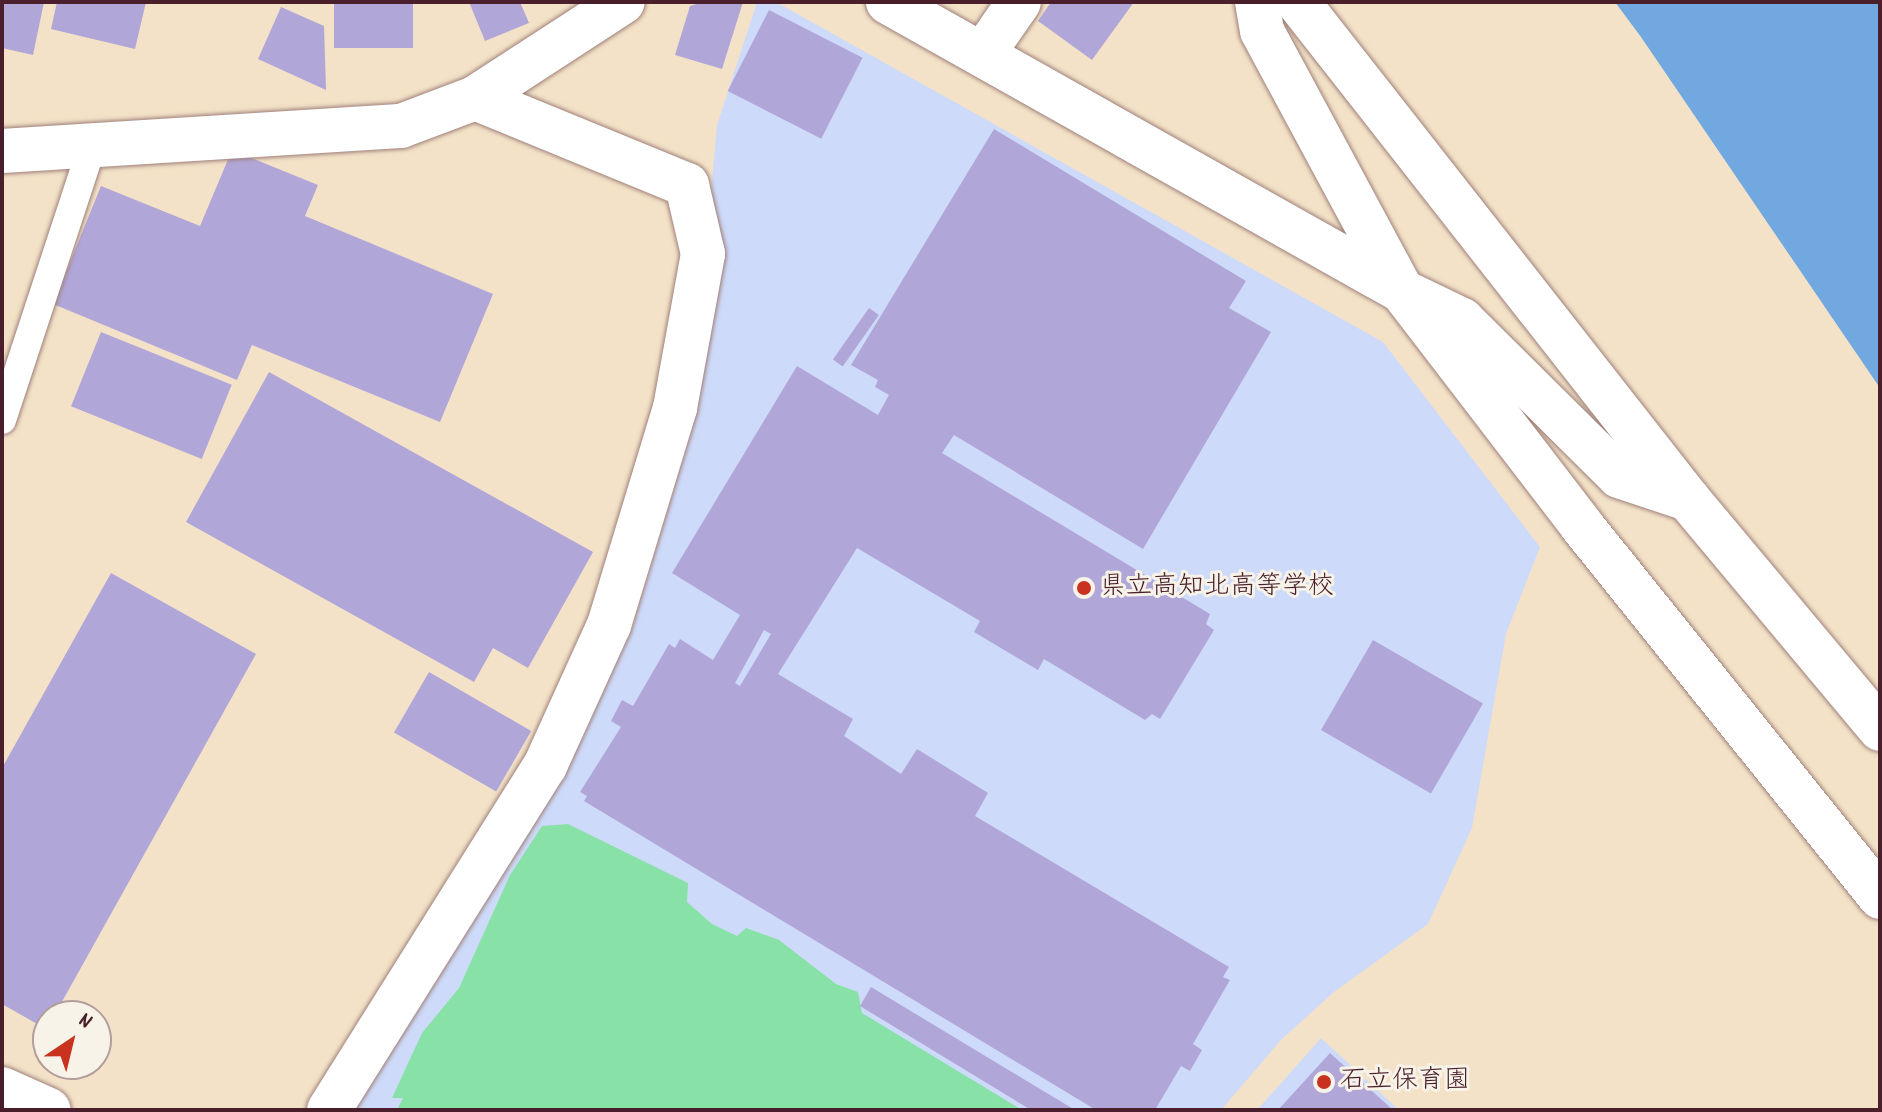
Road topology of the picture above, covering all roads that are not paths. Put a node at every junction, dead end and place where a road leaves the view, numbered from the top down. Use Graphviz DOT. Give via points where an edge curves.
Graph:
graph roads {
  1 [pos="623,2"];
  2 [pos="888,2"];
  3 [pos="1019,2"];
  4 [pos="1257,2"];
  5 [pos="1298,2"];
  6 [pos="983,54"];
  7 [pos="475,98"];
  8 [pos="92,147"];
  9 [pos="2,151"];
  10 [pos="1402,291"];
  11 [pos="2,420"];
  12 [pos="1688,499"];
  13 [pos="1880,729"];
  14 [pos="1880,897"];
  15 [pos="2,1089"];
  16 [pos="49,1110"];
  17 [pos="329,1110"];
  1 -- 7 [label="street"];
  2 -- 6 [label="street"];
  3 -- 6 [label="street"];
  4 -- 10 [label="street" via="1262,31"];
  5 -- 12 [label="street"];
  6 -- 10 [label="street"];
  7 -- 8 [label="street" via="401,126"];
  7 -- 17 [label="street" via="687,185 703,254 675,408 609,625 545,766"];
  8 -- 9 [label="street"];
  8 -- 11 [label="lane"];
  10 -- 12 [label="street" via="1462,320 1619,476"];
  10 -- 14 [label="street"];
  12 -- 13 [label="street"];
  15 -- 16 [label="street"];
}
